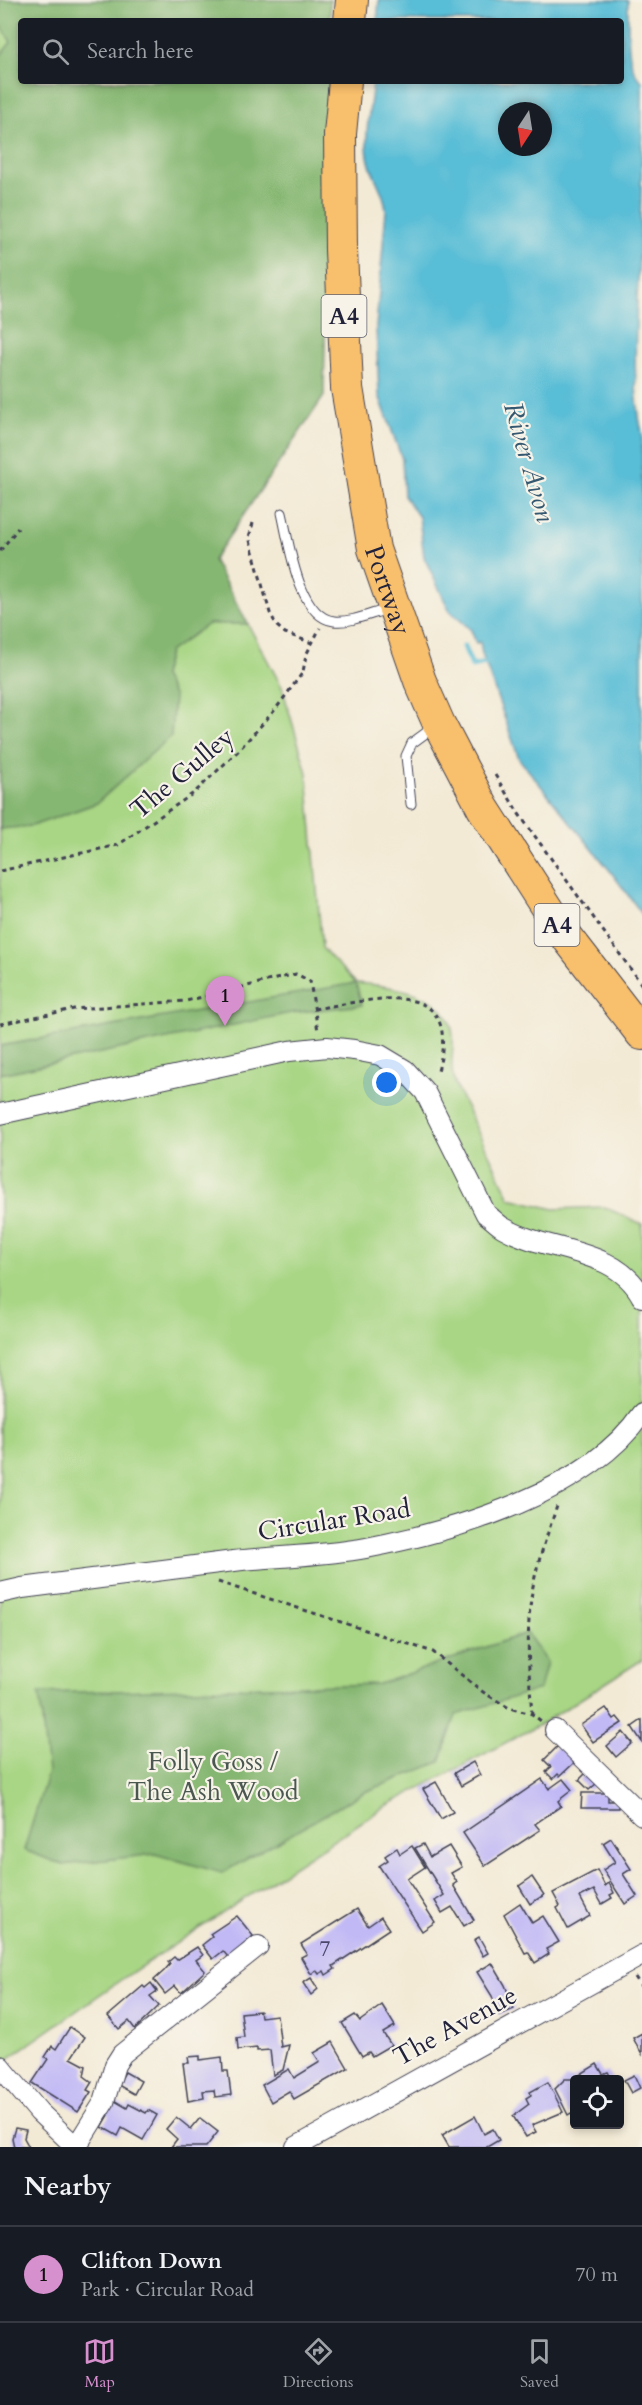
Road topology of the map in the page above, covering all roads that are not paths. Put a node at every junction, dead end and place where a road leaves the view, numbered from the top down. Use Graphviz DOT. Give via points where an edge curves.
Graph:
graph roads {
  1 [pos="352,0"];
  2 [pos="350,18"];
  3 [pos="345,84"];
  4 [pos="282,513"];
  5 [pos="393,608"];
  6 [pos="439,724"];
  7 [pos="411,804"];
  8 [pos="642,1034"];
  9 [pos="0,1114"];
  10 [pos="642,1297"];
  11 [pos="642,1413"];
  12 [pos="0,1593"];
  13 [pos="555,1730"];
  14 [pos="642,1815"];
  15 [pos="258,1946"];
  16 [pos="642,1955"];
  17 [pos="0,2066"];
  18 [pos="76,2147"];
  19 [pos="296,2147"];
  1 -- 2 [label="highway"];
  3 -- 5 [label="highway, Portway / A4" via="340,134 347,388 374,549"];
  4 -- 5 [label="lane" via="303,591 313,611 324,619 342,621"];
  5 -- 6 [label="highway, Portway / A4"];
  6 -- 7 [label="lane" via="412,743 406,756"];
  6 -- 8 [label="highway, Portway / A4" via="483,808 560,928"];
  9 -- 10 [label="street" via="289,1051 327,1047 380,1055 405,1070 425,1092 486,1214 512,1232 613,1267"];
  11 -- 12 [label="street, Circular Road" via="600,1458 536,1496 463,1524 364,1548"];
  13 -- 14 [label="street"];
  15 -- 18 [label="street" via="122,2054 104,2102"];
  16 -- 19 [label="street, The Avenue"];
  17 -- 18 [label="street" via="39,2112"];
}
